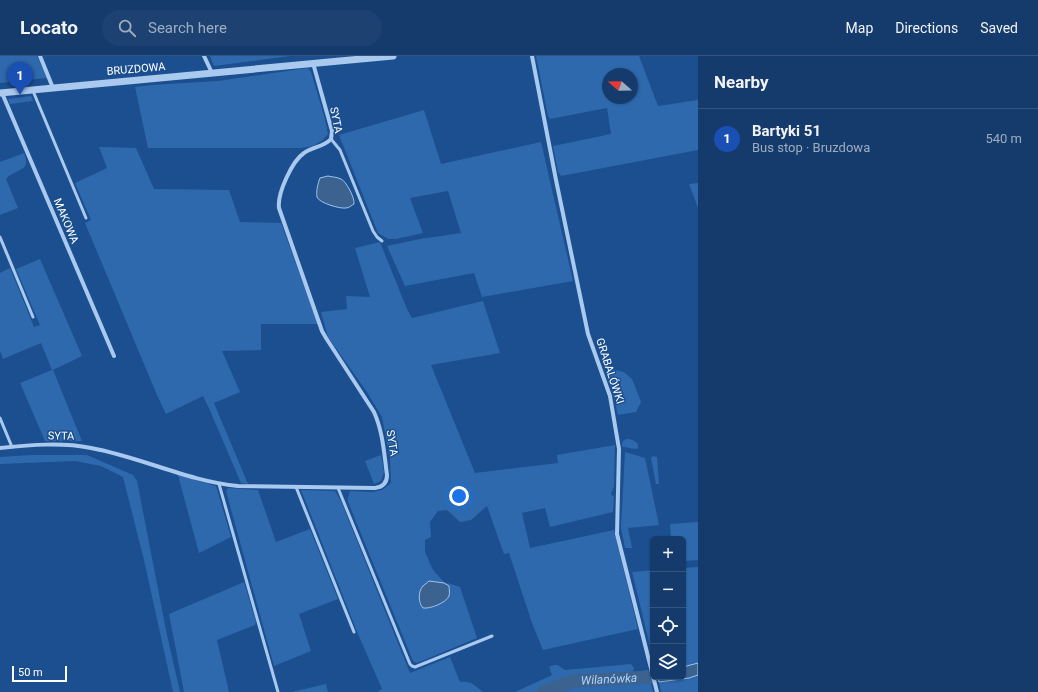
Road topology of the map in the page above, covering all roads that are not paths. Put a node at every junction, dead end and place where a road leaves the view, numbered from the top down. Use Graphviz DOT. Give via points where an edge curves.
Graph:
graph roads {
  1 [pos="40,56"];
  2 [pos="204,56"];
  3 [pos="392,56"];
  4 [pos="532,56"];
  5 [pos="312,64"];
  6 [pos="212,73"];
  7 [pos="53,88"];
  8 [pos="33,90"];
  9 [pos="1,93"];
  10 [pos="331,140"];
  11 [pos="86,218"];
  12 [pos="0,237"];
  13 [pos="382,240"];
  14 [pos="33,317"];
  15 [pos="114,356"];
  16 [pos="0,418"];
  17 [pos="12,447"];
  18 [pos="0,448"];
  19 [pos="219,484"];
  20 [pos="296,487"];
  21 [pos="338,488"];
  22 [pos="354,632"];
  23 [pos="492,636"];
  24 [pos="278,692"];
  25 [pos="657,692"];
  1 -- 7 [label="street"];
  2 -- 6 [label="street"];
  3 -- 5 [label="street, BRUZDOWA"];
  4 -- 25 [label="street, GRABALÓWKI" via="588,334 610,396 620,449 617,534"];
  5 -- 6 [label="street, BRUZDOWA"];
  5 -- 10 [label="street, SYTA" via="332,131"];
  6 -- 7 [label="street, BRUZDOWA"];
  7 -- 8 [label="street, BRUZDOWA"];
  8 -- 9 [label="street, BRUZDOWA"];
  8 -- 11 [label="lane"];
  9 -- 15 [label="street, MAKOWA"];
  10 -- 13 [label="lane" via="340,150 373,231"];
  10 -- 21 [label="street, SYTA" via="300,156 284,182 278,201 322,331 374,412 381,430 387,475 385,483 375,488"];
  12 -- 14 [label="lane"];
  16 -- 17 [label="lane"];
  17 -- 18 [label="street, SYTA"];
  17 -- 19 [label="street, SYTA" via="60,444 92,448"];
  19 -- 20 [label="street, SYTA"];
  19 -- 24 [label="lane"];
  20 -- 21 [label="street, SYTA"];
  20 -- 22 [label="lane"];
  21 -- 23 [label="lane" via="412,666"];
}
